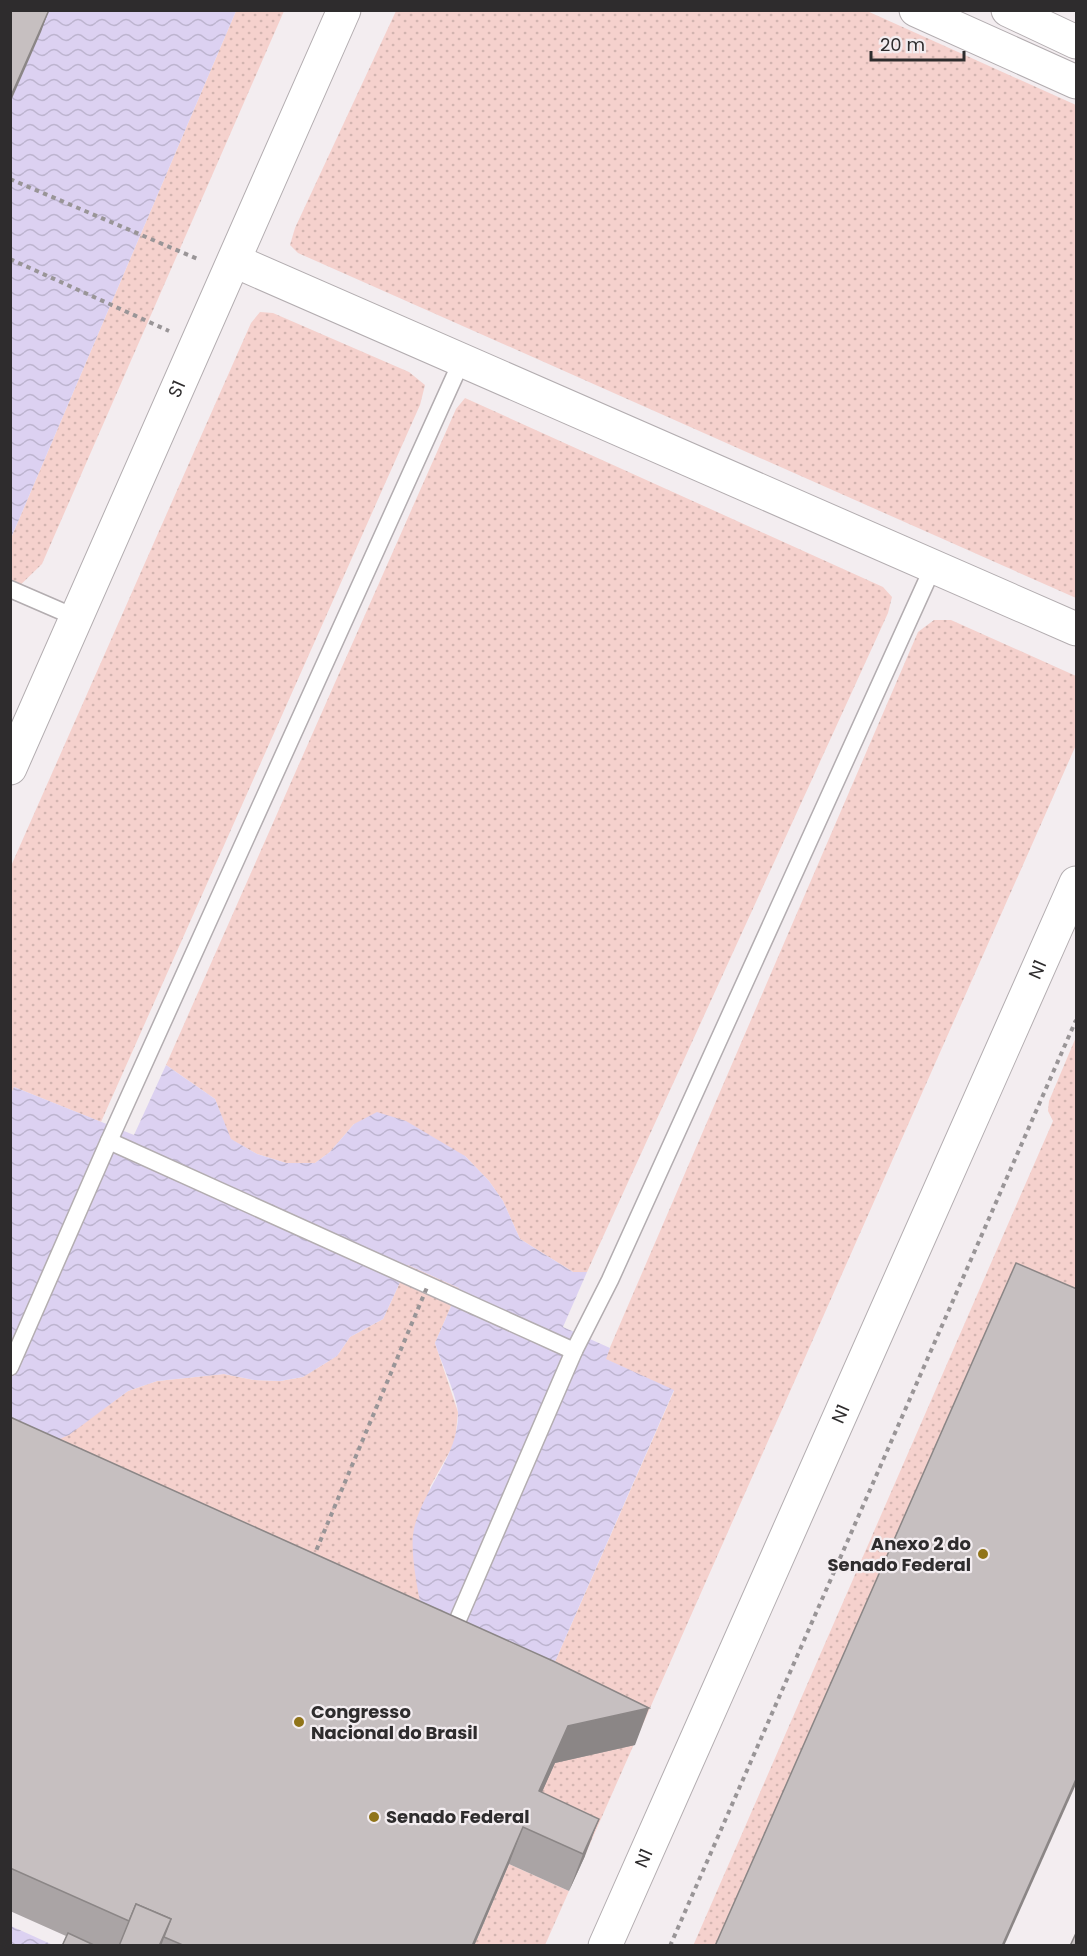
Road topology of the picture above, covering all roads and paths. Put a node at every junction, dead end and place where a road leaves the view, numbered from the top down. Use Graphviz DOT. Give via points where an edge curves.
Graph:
graph roads {
  1 [pos="344,10"];
  2 [pos="916,10"];
  3 [pos="1008,10"];
  4 [pos="1077,42"];
  5 [pos="1077,82"];
  6 [pos="10,179"];
  7 [pos="10,260"];
  8 [pos="232,267"];
  9 [pos="197,343"];
  10 [pos="462,360"];
  11 [pos="933,567"];
  12 [pos="10,589"];
  13 [pos="77,618"];
  14 [pos="1077,629"];
  15 [pos="10,768"];
  16 [pos="1077,883"];
  17 [pos="1077,1020"];
  18 [pos="109,1141"];
  19 [pos="428,1285"];
  20 [pos="574,1351"];
  21 [pos="10,1367"];
  22 [pos="308,1568"];
  23 [pos="442,1654"];
  24 [pos="605,1946"];
  25 [pos="670,1946"];
  1 -- 8 [label="highway, S1"];
  2 -- 5 [label="highway"];
  3 -- 4 [label="highway"];
  6 -- 8 [label="path" via="143,237"];
  7 -- 9 [label="path"];
  8 -- 9 [label="highway, S1"];
  8 -- 10 [label="highway"];
  9 -- 13 [label="highway, S1"];
  10 -- 11 [label="highway"];
  10 -- 18 [label="lane"];
  11 -- 14 [label="highway"];
  11 -- 20 [label="lane" via="610,1280"];
  12 -- 13 [label="lane"];
  13 -- 15 [label="highway, S1"];
  16 -- 24 [label="highway, N1"];
  17 -- 25 [label="path"];
  18 -- 19 [label="lane"];
  18 -- 21 [label="lane"];
  19 -- 20 [label="lane"];
  19 -- 22 [label="path, bridge"];
  20 -- 23 [label="lane"];
}
